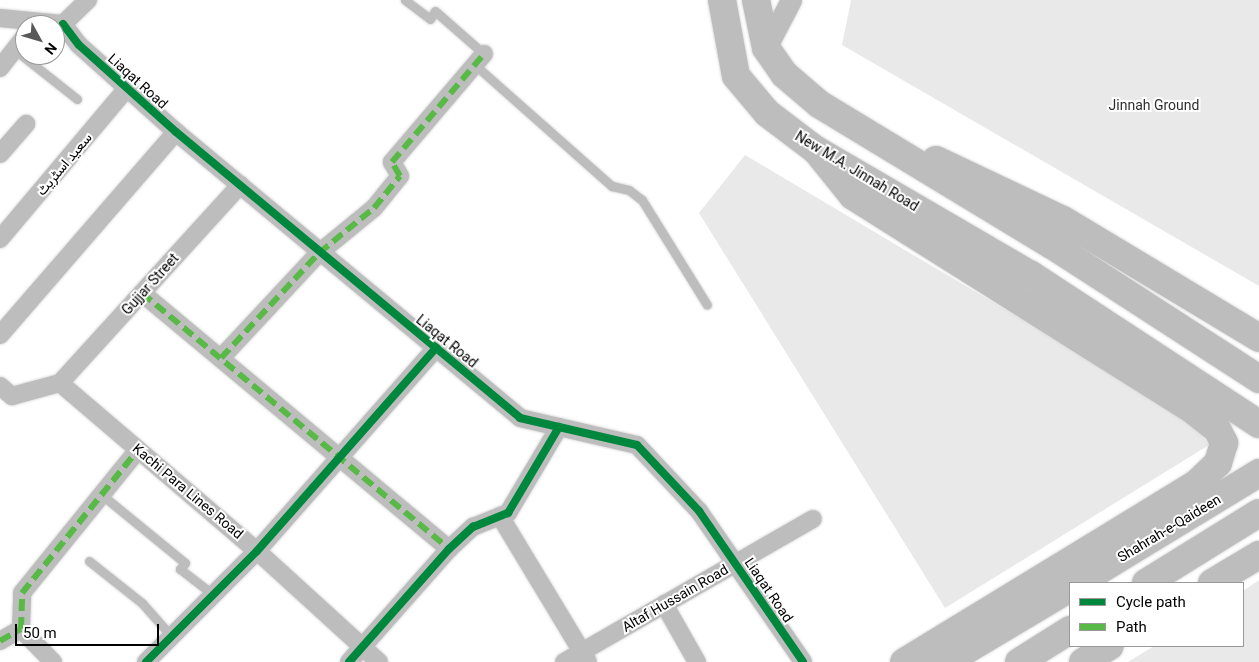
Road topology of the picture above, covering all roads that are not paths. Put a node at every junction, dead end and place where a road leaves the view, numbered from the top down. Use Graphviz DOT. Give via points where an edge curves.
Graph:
graph roads {
  1 [pos="88,0"];
  2 [pos="405,0"];
  3 [pos="722,0"];
  4 [pos="756,0"];
  5 [pos="791,0"];
  6 [pos="0,18"];
  7 [pos="15,20"];
  8 [pos="65,22"];
  9 [pos="65,26"];
  10 [pos="766,48"];
  11 [pos="15,49"];
  12 [pos="480,60"];
  13 [pos="42,65"];
  14 [pos="0,68"];
  15 [pos="127,88"];
  16 [pos="77,99"];
  17 [pos="844,122"];
  18 [pos="26,124"];
  19 [pos="176,132"];
  20 [pos="816,150"];
  21 [pos="0,154"];
  22 [pos="240,185"];
  23 [pos="0,239"];
  24 [pos="319,253"];
  25 [pos="142,293"];
  26 [pos="707,304"];
  27 [pos="0,335"];
  28 [pos="1259,338"];
  29 [pos="436,348"];
  30 [pos="221,358"];
  31 [pos="1259,379"];
  32 [pos="60,383"];
  33 [pos="0,386"];
  34 [pos="1259,424"];
  35 [pos="559,427"];
  36 [pos="138,450"];
  37 [pos="339,457"];
  38 [pos="1259,473"];
  39 [pos="102,494"];
  40 [pos="1259,513"];
  41 [pos="500,516"];
  42 [pos="813,519"];
  43 [pos="449,549"];
  44 [pos="257,551"];
  45 [pos="1259,555"];
  46 [pos="89,561"];
  47 [pos="735,564"];
  48 [pos="1080,582"];
  49 [pos="1148,582"];
  50 [pos="1214,582"];
  51 [pos="1069,589"];
  52 [pos="215,596"];
  53 [pos="664,604"];
  54 [pos="21,629"];
  55 [pos="1069,631"];
  56 [pos="173,638"];
  57 [pos="0,641"];
  58 [pos="366,647"];
  59 [pos="1108,647"];
  60 [pos="585,657"];
  61 [pos="53,662"];
  62 [pos="146,662"];
  63 [pos="349,662"];
  64 [pos="379,662"];
  65 [pos="564,662"];
  66 [pos="698,662"];
  67 [pos="803,662"];
  68 [pos="904,662"];
  69 [pos="946,662"];
  70 [pos="1019,662"];
  71 [pos="1083,662"];
  1 -- 8 [label="street"];
  2 -- 12 [label="lane" via="430,19 435,11"];
  3 -- 20 [label="main road, New M.A. Jinnah Road" via="736,76 767,113"];
  4 -- 10 [label="main road"];
  5 -- 10 [label="street"];
  6 -- 7 [label="street"];
  9 -- 15 [label="street, Liaqat Road"];
  10 -- 17 [label="main road" via="784,74"];
  11 -- 14 [label="street"];
  12 -- 24 [label="street" via="392,162 400,176 374,208"];
  12 -- 26 [label="lane" via="612,186 629,190 642,200"];
  13 -- 16 [label="lane"];
  15 -- 19 [label="street, Liaqat Road"];
  15 -- 23 [label="street, سعید اسٹریٹ"];
  17 -- 28 [label="main road" via="994,184 1063,220"];
  17 -- 31 [label="main road" via="1052,244"];
  18 -- 21 [label="street"];
  19 -- 22 [label="street, Liaqat Road"];
  19 -- 27 [label="street"];
  20 -- 34 [label="main road, New M.A. Jinnah Road" via="1031,275"];
  20 -- 68 [label="main road" via="854,196 1194,411 1217,429 1224,443 1218,463 1196,484"];
  22 -- 24 [label="street, Liaqat Road"];
  22 -- 25 [label="street, Gujjar Street"];
  24 -- 29 [label="street, Liaqat Road"];
  24 -- 30 [label="street"];
  25 -- 30 [label="street"];
  25 -- 32 [label="street, Gujjar Street"];
  29 -- 35 [label="street, Liaqat Road" via="520,418"];
  29 -- 37 [label="street"];
  30 -- 37 [label="street"];
  32 -- 33 [label="street" via="12,396"];
  32 -- 36 [label="street, Kachi Para Lines Road"];
  35 -- 41 [label="street" via="508,512"];
  35 -- 47 [label="street, Liaqat Road" via="637,445 699,511"];
  36 -- 39 [label="street"];
  36 -- 44 [label="street, Kachi Para Lines Road"];
  37 -- 43 [label="street"];
  37 -- 44 [label="street"];
  38 -- 48 [label="main road, Shahrah-e-Qaideen"];
  39 -- 52 [label="lane" via="185,563 180,569"];
  39 -- 54 [label="street" via="22,593"];
  40 -- 49 [label="main road"];
  41 -- 43 [label="street" via="473,527"];
  41 -- 60 [label="street"];
  42 -- 47 [label="street, Altaf Hussain Road"];
  43 -- 58 [label="street"];
  44 -- 52 [label="street"];
  44 -- 58 [label="street, Kachi Para Lines Road"];
  45 -- 50 [label="main road"];
  46 -- 56 [label="lane" via="149,610"];
  47 -- 53 [label="street, Altaf Hussain Road"];
  47 -- 67 [label="street, Liaqat Road"];
  51 -- 69 [label="main road"];
  52 -- 56 [label="street"];
  53 -- 60 [label="street, Altaf Hussain Road"];
  53 -- 66 [label="street"];
  54 -- 57 [label="street"];
  54 -- 61 [label="street"];
  55 -- 70 [label="main road"];
  56 -- 62 [label="street"];
  58 -- 63 [label="street"];
  58 -- 64 [label="street, Kachi Para Lines Road"];
  59 -- 71 [label="main road"];
  60 -- 65 [label="street, Altaf Hussain Road"];
}
